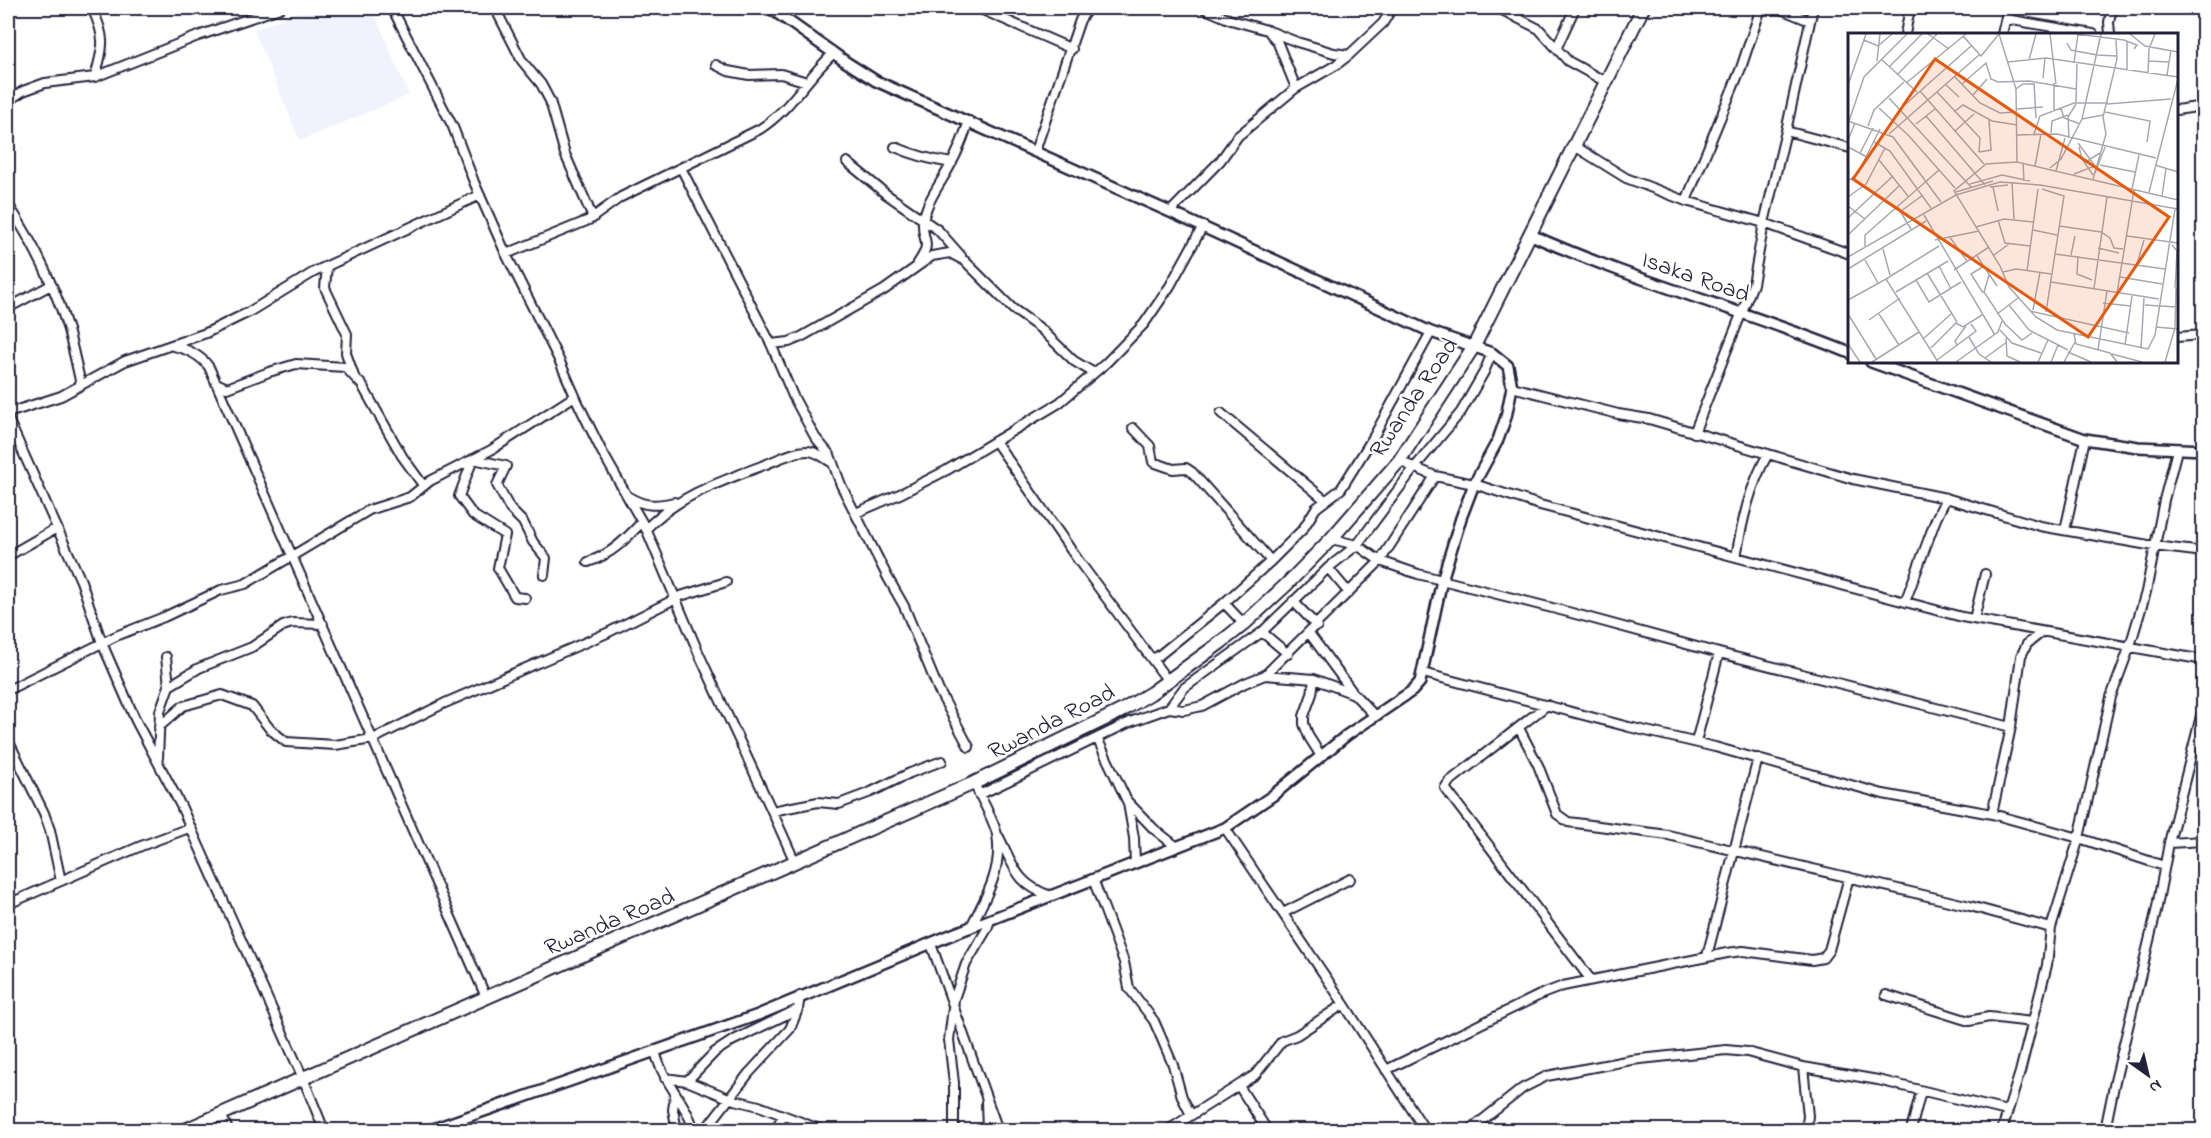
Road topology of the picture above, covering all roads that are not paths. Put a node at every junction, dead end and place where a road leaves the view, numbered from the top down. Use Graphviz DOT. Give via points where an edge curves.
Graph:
graph roads {
  1 [pos="92,8"];
  2 [pos="280,8"];
  3 [pos="392,8"];
  4 [pos="495,8"];
  5 [pos="770,8"];
  6 [pos="980,8"];
  7 [pos="1088,8"];
  8 [pos="1203,8"];
  9 [pos="1392,8"];
  10 [pos="1498,8"];
  11 [pos="1575,8"];
  12 [pos="1643,8"];
  13 [pos="1761,8"];
  14 [pos="1778,8"];
  15 [pos="1813,8"];
  16 [pos="1910,8"];
  17 [pos="2008,8"];
  18 [pos="2112,8"];
  19 [pos="2006,19"];
  20 [pos="1810,21"];
  21 [pos="1267,30"];
  22 [pos="1905,33"];
  23 [pos="2002,33"];
  24 [pos="2087,33"];
  25 [pos="2110,33"];
  26 [pos="1557,47"];
  27 [pos="1072,49"];
  28 [pos="834,53"];
  29 [pos="1349,55"];
  30 [pos="716,65"];
  31 [pos="95,77"];
  32 [pos="807,82"];
  33 [pos="1606,82"];
  34 [pos="1296,88"];
  35 [pos="8,101"];
  36 [pos="2204,106"];
  37 [pos="2178,110"];
  38 [pos="969,121"];
  39 [pos="1786,131"];
  40 [pos="1573,145"];
  41 [pos="895,147"];
  42 [pos="1848,147"];
  43 [pos="1035,151"];
  44 [pos="847,162"];
  45 [pos="952,163"];
  46 [pos="681,168"];
  47 [pos="480,195"];
  48 [pos="1686,201"];
  49 [pos="8,204"];
  50 [pos="1170,212"];
  51 [pos="593,218"];
  52 [pos="923,222"];
  53 [pos="1764,223"];
  54 [pos="1203,226"];
  55 [pos="1530,234"];
  56 [pos="1848,253"];
  57 [pos="506,254"];
  58 [pos="965,261"];
  59 [pos="327,266"];
  60 [pos="915,267"];
  61 [pos="51,285"];
  62 [pos="8,308"];
  63 [pos="1742,312"];
  64 [pos="1431,332"];
  65 [pos="2204,335"];
  66 [pos="2178,337"];
  67 [pos="771,344"];
  68 [pos="174,346"];
  69 [pos="1474,346"];
  70 [pos="1848,352"];
  71 [pos="1492,353"];
  72 [pos="1874,363"];
  73 [pos="1094,373"];
  74 [pos="353,374"];
  75 [pos="216,383"];
  76 [pos="81,385"];
  77 [pos="1512,387"];
  78 [pos="575,396"];
  79 [pos="1221,412"];
  80 [pos="8,413"];
  81 [pos="8,419"];
  82 [pos="1133,428"];
  83 [pos="1694,433"];
  84 [pos="2085,438"];
  85 [pos="995,441"];
  86 [pos="2177,450"];
  87 [pos="2204,450"];
  88 [pos="1768,454"];
  89 [pos="473,459"];
  90 [pos="1399,461"];
  91 [pos="833,463"];
  92 [pos="1415,467"];
  93 [pos="1435,476"];
  94 [pos="1474,484"];
  95 [pos="423,485"];
  96 [pos="628,496"];
  97 [pos="687,498"];
  98 [pos="1946,498"];
  99 [pos="1325,501"];
  100 [pos="856,513"];
  101 [pos="644,526"];
  102 [pos="55,528"];
  103 [pos="2065,530"];
  104 [pos="1331,539"];
  105 [pos="1356,545"];
  106 [pos="2154,546"];
  107 [pos="2204,552"];
  108 [pos="8,556"];
  109 [pos="292,556"];
  110 [pos="1736,557"];
  111 [pos="1271,561"];
  112 [pos="1380,561"];
  113 [pos="588,562"];
  114 [pos="1328,568"];
  115 [pos="1985,574"];
  116 [pos="544,575"];
  117 [pos="1442,580"];
  118 [pos="726,582"];
  119 [pos="1349,593"];
  120 [pos="525,598"];
  121 [pos="675,598"];
  122 [pos="1293,601"];
  123 [pos="1905,602"];
  124 [pos="1224,603"];
  125 [pos="1974,620"];
  126 [pos="323,624"];
  127 [pos="1244,624"];
  128 [pos="1317,626"];
  129 [pos="1262,632"];
  130 [pos="2042,632"];
  131 [pos="1309,633"];
  132 [pos="102,643"];
  133 [pos="2130,646"];
  134 [pos="1719,653"];
  135 [pos="1288,654"];
  136 [pos="166,657"];
  137 [pos="1153,658"];
  138 [pos="2204,660"];
  139 [pos="1423,673"];
  140 [pos="1265,675"];
  141 [pos="1314,679"];
  142 [pos="1168,681"];
  143 [pos="169,686"];
  144 [pos="8,690"];
  145 [pos="1354,694"];
  146 [pos="2204,704"];
  147 [pos="1547,705"];
  148 [pos="1169,708"];
  149 [pos="1375,716"];
  150 [pos="159,727"];
  151 [pos="2011,727"];
  152 [pos="1518,728"];
  153 [pos="1097,738"];
  154 [pos="373,739"];
  155 [pos="8,740"];
  156 [pos="1696,742"];
  157 [pos="969,747"];
  158 [pos="1321,756"];
  159 [pos="1758,758"];
  160 [pos="942,761"];
  161 [pos="158,763"];
  162 [pos="976,789"];
  163 [pos="1127,801"];
  164 [pos="772,811"];
  165 [pos="1992,814"];
  166 [pos="189,828"];
  167 [pos="1226,828"];
  168 [pos="997,834"];
  169 [pos="2079,838"];
  170 [pos="2204,841"];
  171 [pos="2169,843"];
  172 [pos="1177,847"];
  173 [pos="1735,850"];
  174 [pos="795,862"];
  175 [pos="1135,863"];
  176 [pos="2164,866"];
  177 [pos="1849,877"];
  178 [pos="1093,879"];
  179 [pos="1350,879"];
  180 [pos="62,881"];
  181 [pos="1051,896"];
  182 [pos="8,904"];
  183 [pos="1283,913"];
  184 [pos="990,920"];
  185 [pos="970,928"];
  186 [pos="2051,928"];
  187 [pos="931,944"];
  188 [pos="1707,956"];
  189 [pos="1591,980"];
  190 [pos="1886,995"];
  191 [pos="800,996"];
  192 [pos="486,997"];
  193 [pos="1344,1004"];
  194 [pos="798,1009"];
  195 [pos="953,1009"];
  196 [pos="2032,1022"];
  197 [pos="655,1050"];
  198 [pos="1803,1067"];
  199 [pos="1386,1070"];
  200 [pos="303,1078"];
  201 [pos="665,1078"];
  202 [pos="687,1081"];
  203 [pos="1239,1086"];
  204 [pos="1921,1091"];
  205 [pos="986,1093"];
  206 [pos="675,1095"];
  207 [pos="731,1099"];
  208 [pos="2007,1111"];
  209 [pos="221,1114"];
  210 [pos="1191,1115"];
  211 [pos="783,1116"];
  212 [pos="185,1131"];
  213 [pos="228,1131"];
  214 [pos="324,1131"];
  215 [pos="430,1131"];
  216 [pos="677,1131"];
  217 [pos="694,1131"];
  218 [pos="705,1131"];
  219 [pos="775,1131"];
  220 [pos="822,1131"];
  221 [pos="954,1131"];
  222 [pos="987,1131"];
  223 [pos="998,1131"];
  224 [pos="1168,1131"];
  225 [pos="1267,1131"];
  226 [pos="1425,1131"];
  227 [pos="1470,1131"];
  228 [pos="1806,1131"];
  229 [pos="1911,1131"];
  230 [pos="2002,1131"];
  231 [pos="2105,1131"];
  1 -- 31 [label="street" via="104,42"];
  2 -- 31 [label="street"];
  3 -- 47 [label="street" via="453,127"];
  4 -- 51 [label="street" via="522,61 550,101 565,154"];
  5 -- 28 [label="street"];
  6 -- 27 [label="street"];
  7 -- 27 [label="street" via="1080,20"];
  8 -- 21 [label="street"];
  9 -- 29 [label="street" via="1383,23"];
  10 -- 26 [label="street" via="1539,29"];
  11 -- 26 [label="street"];
  12 -- 33 [label="highway, Rwanda Road"];
  13 -- 48 [label="street" via="1741,68"];
  14 -- 20 [label="street"];
  15 -- 20 [label="street"];
  16 -- 22 [label="street"];
  17 -- 19 [label="street"];
  18 -- 25 [label="street"];
  19 -- 23 [label="street"];
  19 -- 24 [label="street"];
  20 -- 39 [label="street"];
  21 -- 29 [label="street"];
  21 -- 34 [label="street" via="1277,41"];
  26 -- 33 [label="street" via="1568,61"];
  27 -- 43 [label="street"];
  28 -- 32 [label="street"];
  28 -- 38 [label="street" via="876,81"];
  29 -- 34 [label="street"];
  30 -- 32 [label="street" via="749,75 781,74"];
  31 -- 35 [label="street" via="45,83"];
  32 -- 46 [label="street" via="772,121"];
  33 -- 40 [label="highway, Rwanda Road"];
  34 -- 50 [label="street" via="1238,135 1220,161"];
  36 -- 37 [label="street"];
  38 -- 43 [label="street"];
  38 -- 45 [label="street"];
  39 -- 42 [label="street"];
  39 -- 53 [label="street"];
  40 -- 48 [label="street" via="1626,178"];
  40 -- 55 [label="highway, Rwanda Road"];
  41 -- 45 [label="street" via="915,156"];
  43 -- 50 [label="street"];
  44 -- 52 [label="street"];
  45 -- 52 [label="street"];
  46 -- 51 [label="street" via="621,197"];
  46 -- 67 [label="street"];
  47 -- 57 [label="street"];
  47 -- 59 [label="street"];
  48 -- 53 [label="street"];
  49 -- 61 [label="street"];
  50 -- 54 [label="street"];
  51 -- 57 [label="street"];
  52 -- 58 [label="street" via="938,230"];
  52 -- 60 [label="street" via="926,249"];
  53 -- 56 [label="street"];
  53 -- 63 [label="street"];
  54 -- 64 [label="street"];
  54 -- 73 [label="street" via="1144,324"];
  55 -- 63 [label="street, Isaka Road" via="1578,256"];
  55 -- 69 [label="highway, Rwanda Road"];
  57 -- 78 [label="street"];
  58 -- 60 [label="street" via="946,252"];
  58 -- 73 [label="street" via="1013,309"];
  59 -- 68 [label="street" via="230,322"];
  59 -- 74 [label="street" via="325,288 347,334 346,353"];
  60 -- 67 [label="street" via="833,320 789,342"];
  61 -- 62 [label="street"];
  61 -- 76 [label="street"];
  63 -- 70 [label="street, Isaka Road"];
  63 -- 83 [label="street"];
  64 -- 69 [label="street"];
  64 -- 99 [label="street" via="1351,474 1341,489"];
  65 -- 66 [label="street"];
  67 -- 91 [label="street" via="800,410"];
  68 -- 75 [label="street" via="206,363"];
  68 -- 76 [label="street" via="125,361"];
  69 -- 71 [label="street"];
  69 -- 90 [label="highway, Rwanda Road"];
  71 -- 77 [label="street" via="1508,366"];
  71 -- 92 [label="street" via="1461,412"];
  72 -- 84 [label="street"];
  73 -- 85 [label="street" via="1059,403"];
  74 -- 75 [label="street" via="345,367 296,364 227,388"];
  74 -- 95 [label="street"];
  75 -- 109 [label="street"];
  76 -- 80 [label="street" via="61,396"];
  77 -- 83 [label="street"];
  77 -- 94 [label="street" via="1498,440"];
  78 -- 89 [label="street"];
  78 -- 96 [label="street"];
  79 -- 99 [label="street"];
  81 -- 102 [label="street"];
  82 -- 111 [label="street" via="1150,446 1153,462 1192,472"];
  83 -- 88 [label="street"];
  84 -- 86 [label="street"];
  84 -- 103 [label="street"];
  85 -- 100 [label="street" via="929,479"];
  85 -- 137 [label="street"];
  86 -- 87 [label="street"];
  86 -- 106 [label="street"];
  88 -- 98 [label="street" via="1853,479"];
  88 -- 110 [label="street" via="1746,508"];
  89 -- 95 [label="street"];
  89 -- 116 [label="street" via="506,466 497,485 546,558"];
  89 -- 120 [label="street" via="459,496 472,515 505,535 498,568 515,597"];
  90 -- 92 [label="street"];
  90 -- 104 [label="highway, Rwanda Road"];
  91 -- 97 [label="street" via="812,451 793,454"];
  91 -- 100 [label="street"];
  92 -- 93 [label="street"];
  92 -- 105 [label="street"];
  93 -- 94 [label="street"];
  93 -- 112 [label="street"];
  94 -- 110 [label="street"];
  94 -- 117 [label="street"];
  95 -- 109 [label="street" via="410,497 369,510"];
  96 -- 97 [label="street" via="651,506"];
  96 -- 101 [label="street"];
  97 -- 101 [label="street"];
  98 -- 103 [label="street"];
  98 -- 123 [label="street"];
  99 -- 111 [label="street"];
  100 -- 157 [label="street"];
  101 -- 113 [label="street" via="606,555"];
  101 -- 121 [label="street"];
  102 -- 108 [label="street"];
  102 -- 132 [label="street" via="81,581"];
  103 -- 106 [label="street"];
  104 -- 105 [label="street"];
  104 -- 127 [label="highway, Rwanda Road"];
  105 -- 112 [label="street"];
  105 -- 114 [label="street"];
  106 -- 107 [label="street"];
  106 -- 133 [label="street"];
  109 -- 126 [label="street"];
  109 -- 132 [label="street" via="242,585 221,590"];
  110 -- 123 [label="street"];
  111 -- 124 [label="street"];
  112 -- 117 [label="street"];
  112 -- 119 [label="street"];
  114 -- 119 [label="street"];
  114 -- 122 [label="street"];
  115 -- 125 [label="street"];
  117 -- 134 [label="street"];
  117 -- 139 [label="street"];
  118 -- 121 [label="street"];
  119 -- 128 [label="street"];
  121 -- 154 [label="street"];
  121 -- 164 [label="street"];
  122 -- 128 [label="street"];
  122 -- 129 [label="street"];
  123 -- 125 [label="street"];
  124 -- 127 [label="street"];
  124 -- 137 [label="street"];
  125 -- 130 [label="street"];
  126 -- 143 [label="street" via="283,626 252,647 199,668"];
  126 -- 154 [label="street"];
  127 -- 142 [label="highway, Rwanda Road"];
  128 -- 131 [label="street"];
  129 -- 135 [label="street"];
  129 -- 148 [label="street" via="1197,677"];
  130 -- 133 [label="street"];
  130 -- 151 [label="street" via="2027,644 2021,656"];
  131 -- 135 [label="street"];
  131 -- 145 [label="street"];
  132 -- 144 [label="street"];
  132 -- 161 [label="street"];
  133 -- 138 [label="street"];
  133 -- 169 [label="street" via="2110,696"];
  134 -- 151 [label="street"];
  134 -- 156 [label="street"];
  135 -- 140 [label="street"];
  136 -- 143 [label="street"];
  137 -- 142 [label="street"];
  139 -- 147 [label="street"];
  139 -- 149 [label="street" via="1412,691"];
  140 -- 141 [label="street"];
  140 -- 148 [label="street" via="1202,706"];
  141 -- 145 [label="street"];
  141 -- 158 [label="street" via="1304,724"];
  142 -- 162 [label="highway, Rwanda Road" via="1121,711"];
  143 -- 150 [label="street"];
  145 -- 149 [label="street"];
  146 -- 171 [label="street"];
  147 -- 152 [label="street"];
  147 -- 156 [label="street"];
  148 -- 153 [label="street"];
  149 -- 158 [label="street"];
  150 -- 154 [label="street" via="183,706 219,695 252,706 285,742 335,745"];
  150 -- 161 [label="street"];
  151 -- 165 [label="street"];
  152 -- 173 [label="street" via="1562,819"];
  152 -- 189 [label="street" via="1445,788"];
  153 -- 162 [label="street"];
  153 -- 163 [label="street"];
  154 -- 192 [label="street"];
  155 -- 180 [label="street" via="44,813"];
  156 -- 159 [label="street"];
  158 -- 167 [label="street"];
  159 -- 165 [label="street" via="1883,794"];
  159 -- 173 [label="street"];
  160 -- 164 [label="street" via="839,804 818,802"];
  161 -- 166 [label="street"];
  162 -- 168 [label="street"];
  162 -- 174 [label="highway, Rwanda Road"];
  163 -- 172 [label="street"];
  163 -- 175 [label="street"];
  164 -- 174 [label="street"];
  165 -- 169 [label="street"];
  166 -- 180 [label="street"];
  166 -- 200 [label="street"];
  167 -- 172 [label="street"];
  167 -- 183 [label="street"];
  168 -- 181 [label="street" via="1021,879 1035,891"];
  168 -- 185 [label="street" via="993,883"];
  169 -- 176 [label="street"];
  169 -- 186 [label="street"];
  170 -- 171 [label="street"];
  171 -- 176 [label="street"];
  172 -- 175 [label="street"];
  173 -- 177 [label="street"];
  173 -- 188 [label="street"];
  174 -- 192 [label="highway, Rwanda Road"];
  175 -- 178 [label="street"];
  176 -- 231 [label="street"];
  177 -- 186 [label="street"];
  177 -- 188 [label="street" via="1829,950 1823,958 1743,951"];
  178 -- 181 [label="street"];
  178 -- 210 [label="street" via="1130,988 1154,1021"];
  179 -- 183 [label="street"];
  180 -- 182 [label="street"];
  181 -- 184 [label="street"];
  183 -- 193 [label="street"];
  184 -- 185 [label="street"];
  184 -- 195 [label="street" via="966,964"];
  185 -- 187 [label="street"];
  186 -- 196 [label="street" via="2047,965"];
  187 -- 191 [label="street"];
  187 -- 195 [label="street"];
  188 -- 189 [label="street"];
  189 -- 199 [label="street" via="1551,990"];
  190 -- 196 [label="street" via="1969,1021 1989,1017"];
  191 -- 194 [label="street"];
  191 -- 197 [label="street" via="758,1015"];
  192 -- 200 [label="highway, Rwanda Road"];
  193 -- 199 [label="street"];
  193 -- 203 [label="street" via="1278,1044 1260,1070"];
  194 -- 202 [label="street" via="715,1052"];
  194 -- 207 [label="street" via="790,1029"];
  195 -- 205 [label="street"];
  195 -- 221 [label="street" via="949,1040"];
  196 -- 208 [label="street"];
  197 -- 201 [label="street"];
  197 -- 215 [label="street"];
  198 -- 204 [label="street"];
  198 -- 227 [label="street" via="1726,1050 1631,1060 1547,1076 1523,1088"];
  198 -- 228 [label="street"];
  199 -- 226 [label="street"];
  200 -- 209 [label="highway, Rwanda Road"];
  200 -- 214 [label="street"];
  201 -- 202 [label="street"];
  201 -- 206 [label="street"];
  202 -- 207 [label="street"];
  203 -- 210 [label="street"];
  203 -- 225 [label="street"];
  204 -- 208 [label="street"];
  204 -- 229 [label="street"];
  205 -- 222 [label="street"];
  205 -- 223 [label="street"];
  206 -- 216 [label="street"];
  206 -- 217 [label="street"];
  207 -- 211 [label="street"];
  207 -- 218 [label="street"];
  208 -- 230 [label="street"];
  209 -- 212 [label="highway, Rwanda Road"];
  209 -- 213 [label="street"];
  210 -- 224 [label="street"];
  211 -- 219 [label="street"];
  211 -- 220 [label="street"];
}
